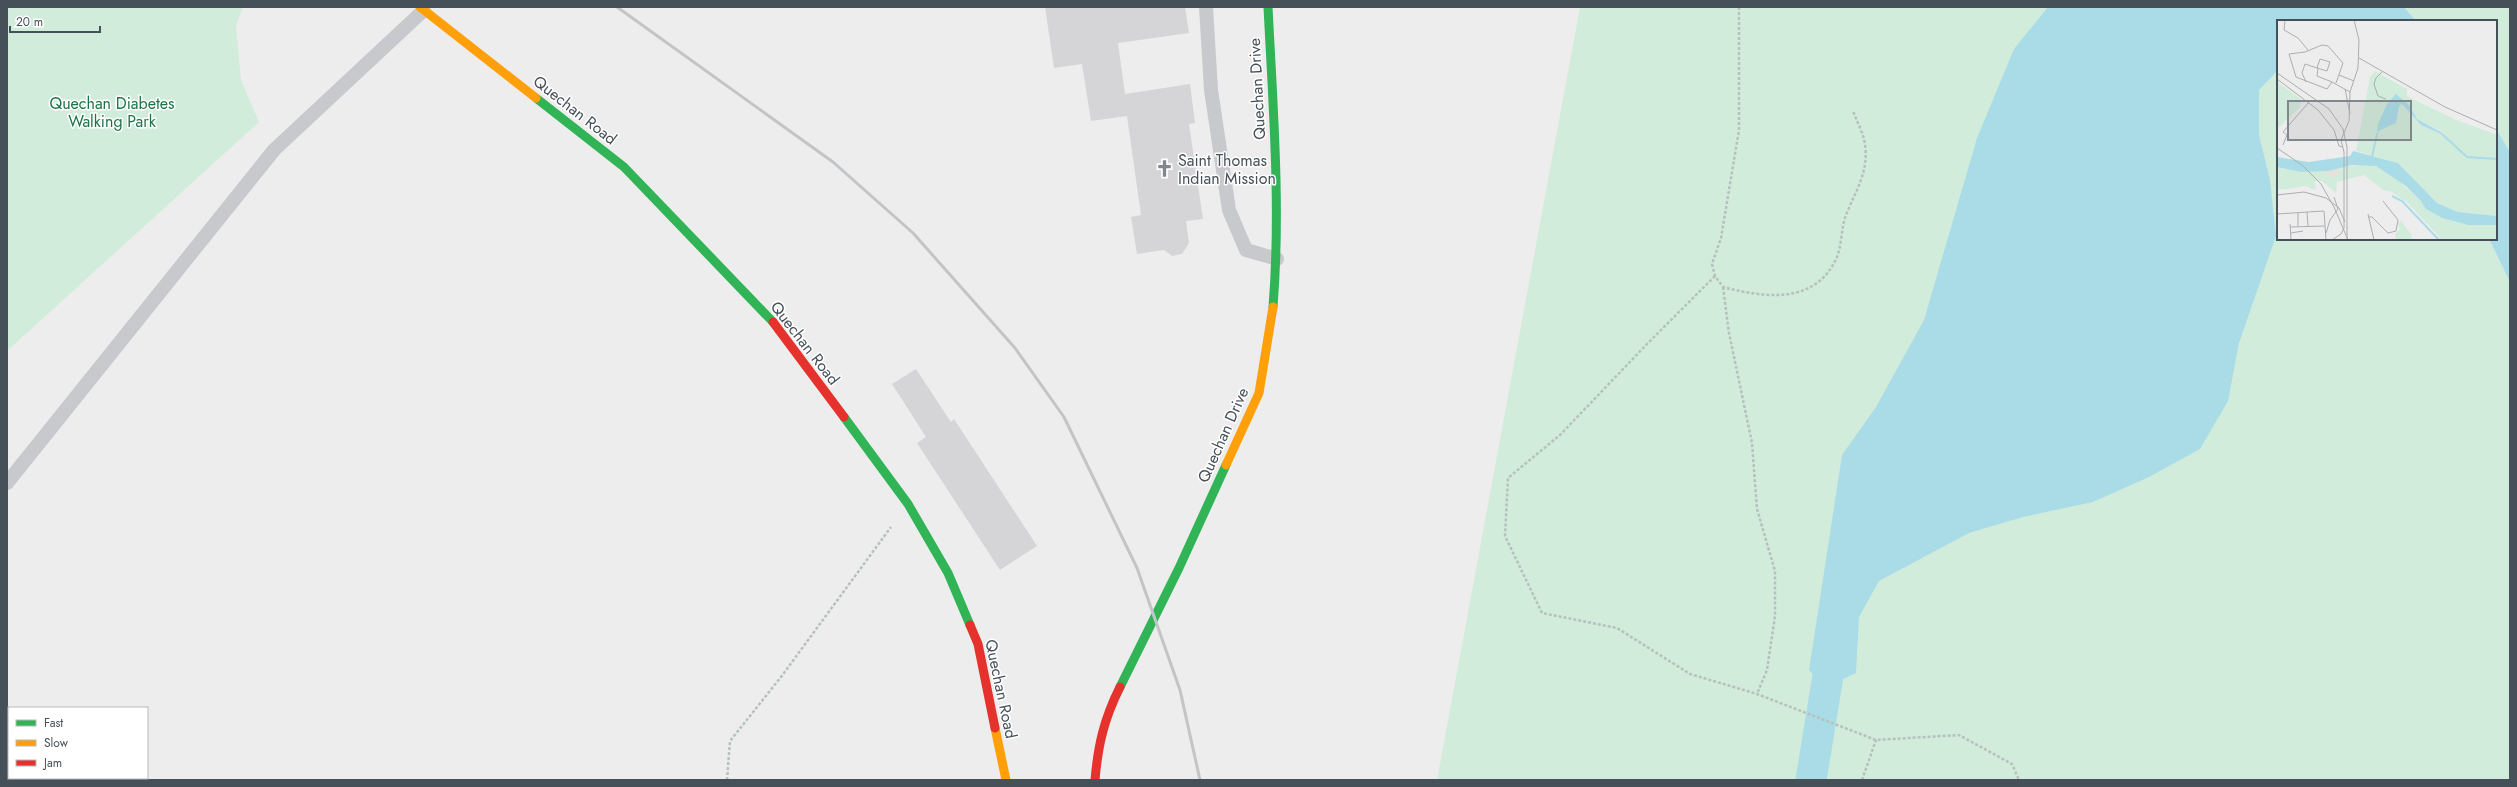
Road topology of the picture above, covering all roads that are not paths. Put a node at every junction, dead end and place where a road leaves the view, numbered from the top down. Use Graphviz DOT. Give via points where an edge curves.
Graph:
graph roads {
  1 [pos="1206,7"];
  2 [pos="1268,7"];
  3 [pos="422,8"];
  4 [pos="1276,259"];
  5 [pos="7,483"];
  6 [pos="1006,780"];
  7 [pos="1096,780"];
  1 -- 4 [label="lane" via="1211,90 1229,210 1246,250"];
  2 -- 4 [label="street, Quechan Drive" via="1274,119"];
  3 -- 5 [label="lane" via="274,150"];
  3 -- 6 [label="street, Quechan Road" via="624,168 780,330 908,504 948,573 978,644"];
  4 -- 7 [label="street, Quechan Drive" via="1273,310 1259,393 1179,568 1110,707 1098,745"];
}
